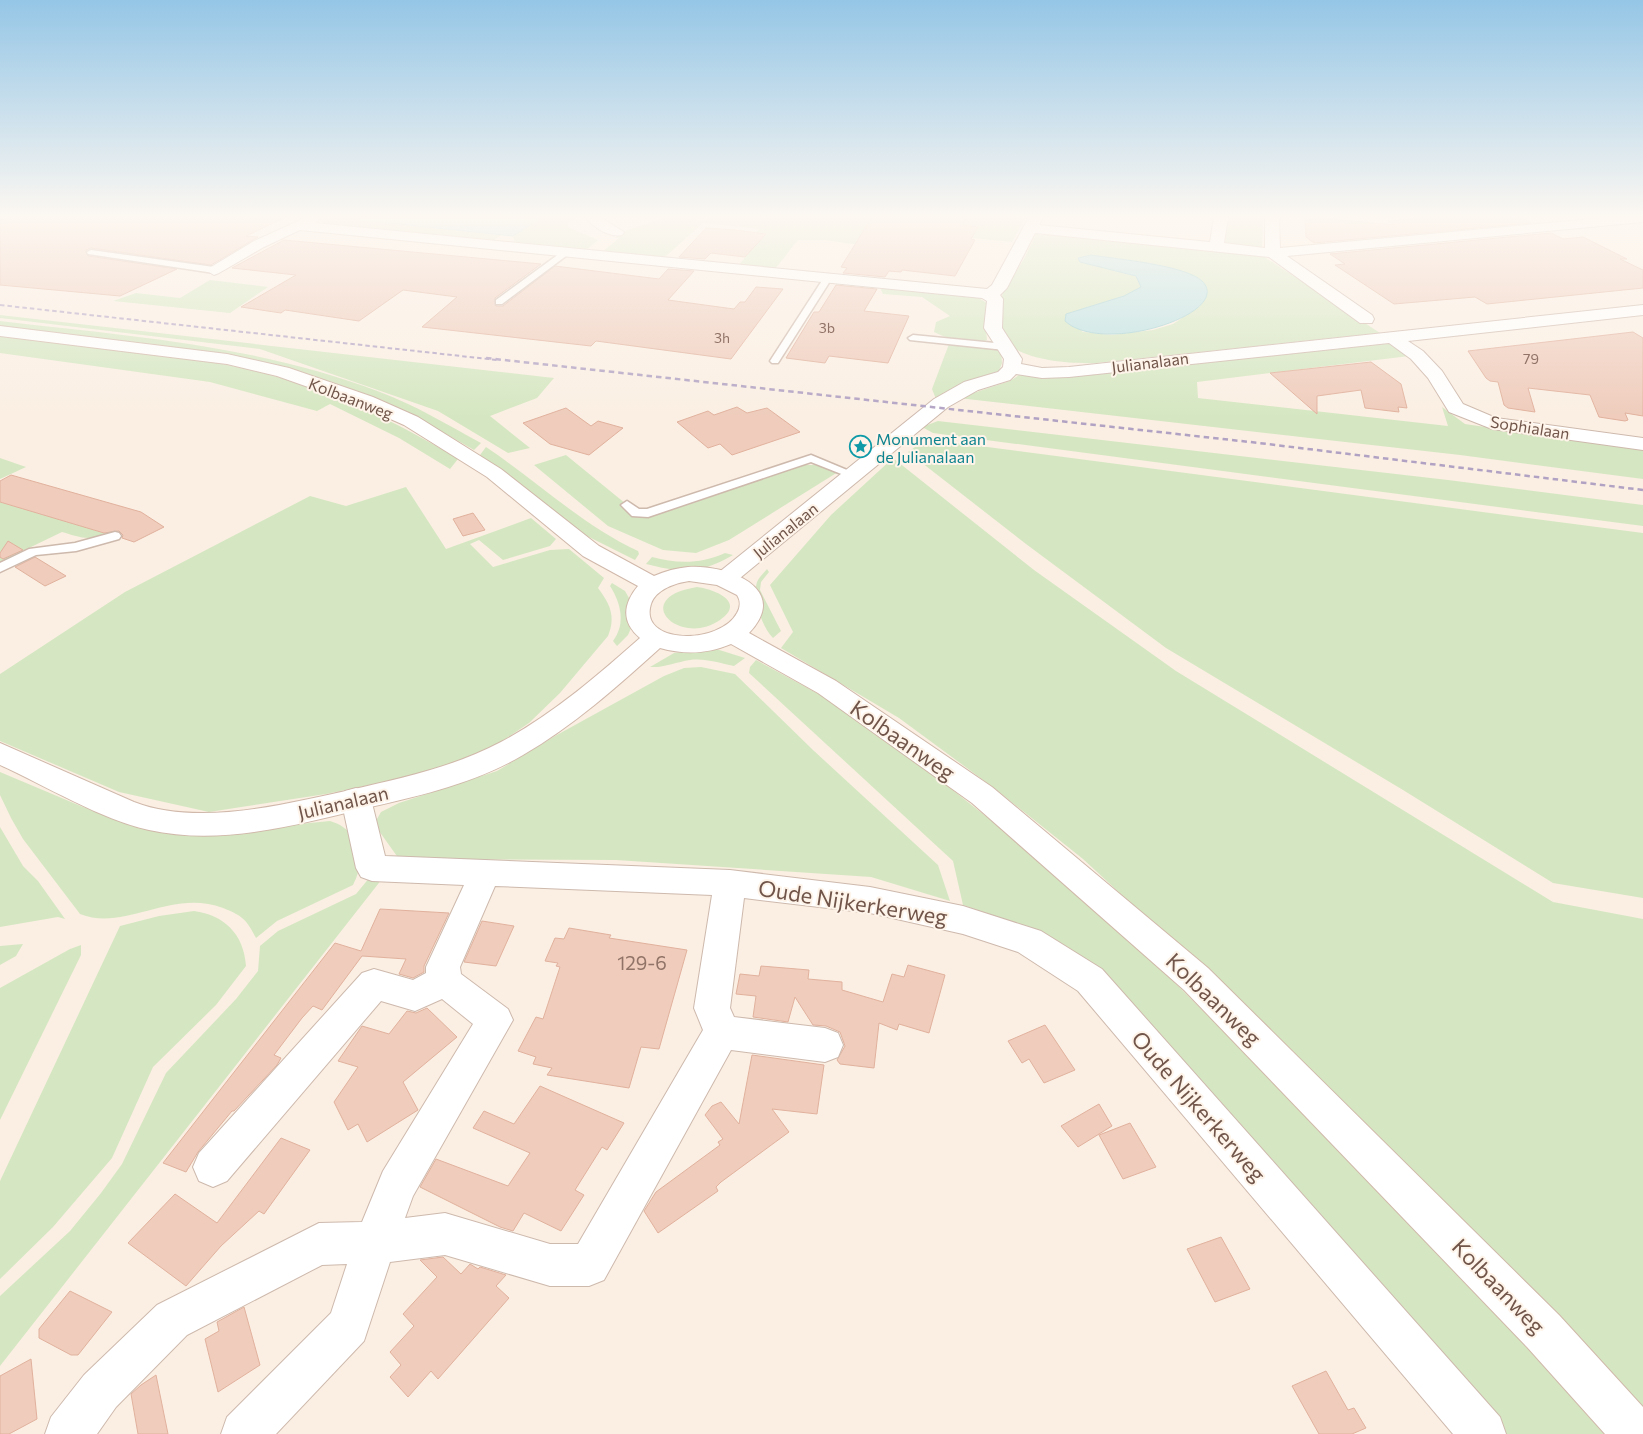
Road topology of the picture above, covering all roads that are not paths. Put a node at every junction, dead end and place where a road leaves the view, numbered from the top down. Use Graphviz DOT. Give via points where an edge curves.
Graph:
graph roads {
  1 [pos="524,284"];
  2 [pos="824,284"];
  3 [pos="890,284"];
  4 [pos="1001,284"];
  5 [pos="1317,284"];
  6 [pos="990,295"];
  7 [pos="499,302"];
  8 [pos="1643,310"];
  9 [pos="1366,319"];
  10 [pos="0,331"];
  11 [pos="1391,336"];
  12 [pos="914,338"];
  13 [pos="1005,347"];
  14 [pos="775,361"];
  15 [pos="1012,368"];
  16 [pos="1643,444"];
  17 [pos="853,475"];
  18 [pos="627,505"];
  19 [pos="115,536"];
  20 [pos="0,568"];
  21 [pos="726,578"];
  22 [pos="654,585"];
  23 [pos="732,634"];
  24 [pos="656,638"];
  25 [pos="0,753"];
  26 [pos="356,799"];
  27 [pos="485,873"];
  28 [pos="730,883"];
  29 [pos="444,981"];
  30 [pos="722,1032"];
  31 [pos="825,1045"];
  32 [pos="213,1167"];
  33 [pos="375,1243"];
  34 [pos="68,1434"];
  35 [pos="244,1434"];
  36 [pos="1483,1434"];
  37 [pos="1636,1434"];
  1 -- 7 [label="lane"];
  2 -- 14 [label="lane"];
  3 -- 6 [label="street"];
  4 -- 6 [label="street"];
  5 -- 9 [label="street"];
  6 -- 13 [label="street" via="996,301 993,328"];
  8 -- 11 [label="street, Julianalaan"];
  10 -- 22 [label="street, Kolbaanweg" via="227,360 282,372 366,401 411,421 494,473 591,551"];
  11 -- 15 [label="street, Julianalaan" via="1069,372 1042,373"];
  11 -- 16 [label="street, Sophialaan" via="1417,355 1436,375 1456,408 1471,415 1492,423"];
  12 -- 13 [label="lane"];
  13 -- 15 [label="street" via="1013,359"];
  15 -- 17 [label="street, Julianalaan" via="1004,376 970,386 941,403"];
  17 -- 18 [label="lane" via="811,458 648,513 636,513"];
  17 -- 21 [label="street, Julianalaan"];
  19 -- 20 [label="lane" via="76,547 33,552"];
  21 -- 22 [label="street" via="689,574"];
  21 -- 23 [label="street" via="741,586 750,597 751,610 745,622"];
  22 -- 24 [label="street" via="642,595 636,606 637,618 643,629"];
  23 -- 24 [label="street" via="718,640 686,645"];
  23 -- 37 [label="street, Kolbaanweg" via="827,687 982,794 1196,979 1542,1331"];
  24 -- 26 [label="street, Julianalaan" via="583,700 531,738 470,769"];
  25 -- 26 [label="street, Julianalaan" via="154,820 196,825 232,823"];
  26 -- 27 [label="street, Oude Nijkerkerweg" via="372,868"];
  27 -- 28 [label="street, Oude Nijkerkerweg"];
  27 -- 29 [label="street" via="443,967"];
  28 -- 30 [label="street" via="712,1008"];
  28 -- 36 [label="street, Oude Nijkerkerweg" via="870,900 963,920 1028,941 1090,980"];
  29 -- 32 [label="street" via="415,996 374,984"];
  29 -- 33 [label="street" via="495,1020 398,1185"];
  30 -- 31 [label="street"];
  30 -- 33 [label="street" via="589,1265 550,1265 444,1234"];
  33 -- 34 [label="street" via="318,1244 172,1320 100,1391"];
  33 -- 35 [label="street" via="348,1326"];
}
